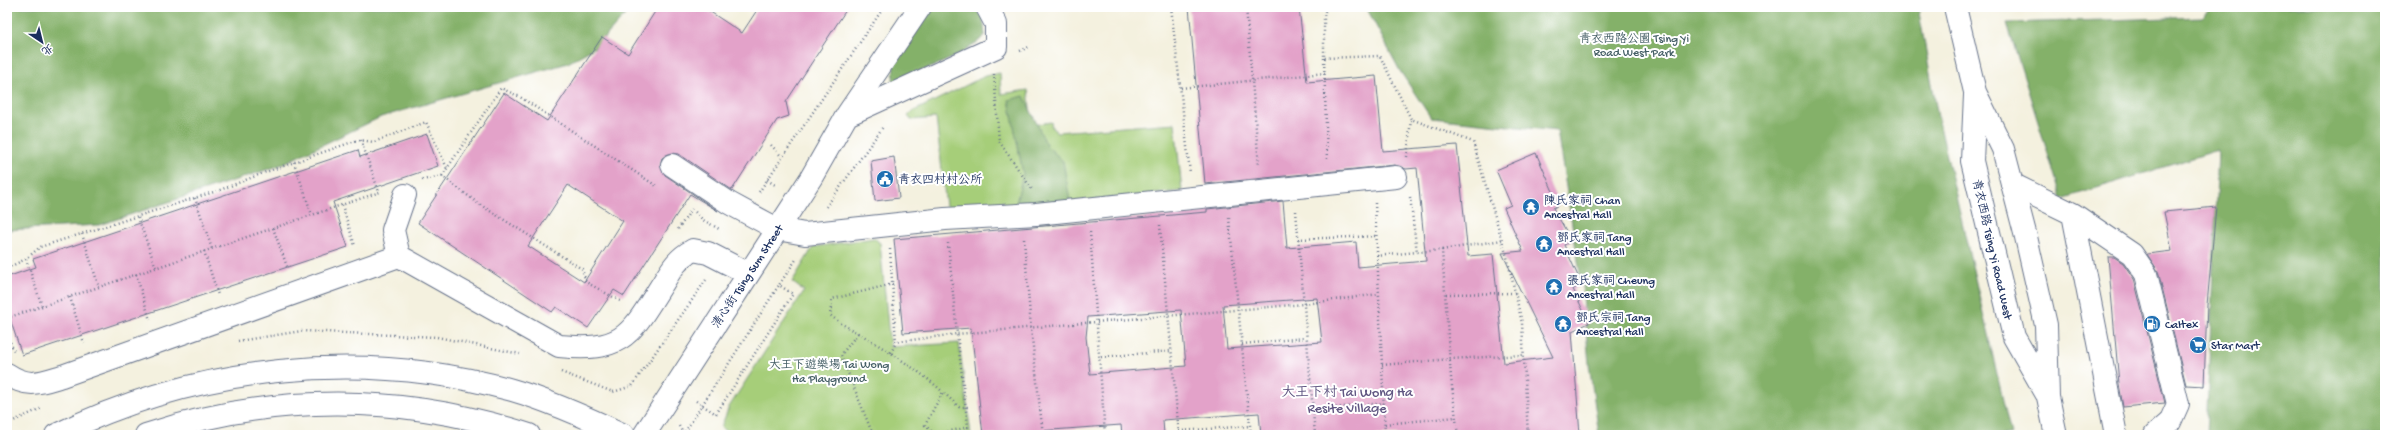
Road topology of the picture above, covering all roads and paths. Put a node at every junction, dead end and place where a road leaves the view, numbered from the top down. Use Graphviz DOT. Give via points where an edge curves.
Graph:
graph roads {
  1 [pos="884,7"];
  2 [pos="920,7"];
  3 [pos="987,7"];
  4 [pos="1171,7"];
  5 [pos="1246,7"];
  6 [pos="1326,7"];
  7 [pos="1955,7"];
  8 [pos="856,47"];
  9 [pos="1029,47"];
  10 [pos="1015,53"];
  11 [pos="1324,58"];
  12 [pos="994,70"];
  13 [pos="1325,74"];
  14 [pos="1252,81"];
  15 [pos="1181,88"];
  16 [pos="1975,92"];
  17 [pos="847,115"];
  18 [pos="1410,119"];
  19 [pos="886,123"];
  20 [pos="362,140"];
  21 [pos="771,145"];
  22 [pos="782,156"];
  23 [pos="294,162"];
  24 [pos="672,165"];
  25 [pos="447,168"];
  26 [pos="1401,175"];
  27 [pos="442,176"];
  28 [pos="422,180"];
  29 [pos="1374,180"];
  30 [pos="1328,184"];
  31 [pos="2012,184"];
  32 [pos="659,188"];
  33 [pos="1294,188"];
  34 [pos="406,189"];
  35 [pos="1261,191"];
  36 [pos="379,192"];
  37 [pos="1227,193"];
  38 [pos="1193,197"];
  39 [pos="195,198"];
  40 [pos="1158,201"];
  41 [pos="685,204"];
  42 [pos="342,205"];
  43 [pos="692,208"];
  44 [pos="1088,209"];
  45 [pos="1029,214"];
  46 [pos="2074,214"];
  47 [pos="312,215"];
  48 [pos="138,216"];
  49 [pos="945,219"];
  50 [pos="887,225"];
  51 [pos="274,228"];
  52 [pos="777,229"];
  53 [pos="724,231"];
  54 [pos="82,234"];
  55 [pos="675,234"];
  56 [pos="1377,236"];
  57 [pos="1298,239"];
  58 [pos="1502,240"];
  59 [pos="802,244"];
  60 [pos="212,249"];
  61 [pos="356,249"];
  62 [pos="1442,250"];
  63 [pos="204,252"];
  64 [pos="1417,252"];
  65 [pos="399,256"];
  66 [pos="1377,256"];
  67 [pos="26,259"];
  68 [pos="7,268"];
  69 [pos="156,268"];
  70 [pos="288,270"];
  71 [pos="747,273"];
  72 [pos="136,274"];
  73 [pos="893,284"];
  74 [pos="779,285"];
  75 [pos="99,287"];
  76 [pos="1516,293"];
  77 [pos="1379,294"];
  78 [pos="1446,294"];
  79 [pos="70,297"];
  80 [pos="628,298"];
  81 [pos="220,300"];
  82 [pos="1304,304"];
  83 [pos="42,306"];
  84 [pos="1238,310"];
  85 [pos="1168,317"];
  86 [pos="7,318"];
  87 [pos="151,322"];
  88 [pos="1098,323"];
  89 [pos="1031,329"];
  90 [pos="858,333"];
  91 [pos="957,334"];
  92 [pos="1306,338"];
  93 [pos="896,342"];
  94 [pos="84,343"];
  95 [pos="1242,344"];
  96 [pos="1171,351"];
  97 [pos="891,353"];
  98 [pos="1524,355"];
  99 [pos="1101,357"];
  100 [pos="1450,359"];
  101 [pos="1382,365"];
  102 [pos="7,374"];
  103 [pos="943,392"];
  104 [pos="2048,397"];
  105 [pos="693,399"];
  106 [pos="1384,403"];
  107 [pos="966,407"];
  108 [pos="1312,410"];
  109 [pos="1456,417"];
  110 [pos="1385,424"];
  111 [pos="1250,426"];
  112 [pos="969,427"];
  113 [pos="1179,431"];
  114 [pos="56,435"];
  115 [pos="146,435"];
  116 [pos="529,435"];
  117 [pos="624,435"];
  118 [pos="644,435"];
  119 [pos="683,435"];
  120 [pos="873,435"];
  121 [pos="933,435"];
  122 [pos="969,435"];
  123 [pos="1043,435"];
  124 [pos="1105,435"];
  125 [pos="1179,435"];
  126 [pos="1251,435"];
  127 [pos="1315,435"];
  128 [pos="1385,435"];
  129 [pos="1458,435"];
  130 [pos="1528,435"];
  131 [pos="2056,435"];
  132 [pos="2116,435"];
  133 [pos="2155,435"];
  1 -- 8 [label="path"];
  2 -- 17 [label="street, 清心街 Tsing Sum Street"];
  3 -- 17 [label="street" via="996,24 996,47"];
  4 -- 15 [label="path"];
  5 -- 14 [label="path"];
  6 -- 11 [label="path"];
  7 -- 16 [label="street, 青衣西路 Tsing Yi Road West"];
  9 -- 10 [label="path"];
  11 -- 13 [label="path"];
  11 -- 18 [label="path" via="1380,56"];
  12 -- 45 [label="path" via="999,141 1032,187"];
  13 -- 14 [label="path"];
  13 -- 30 [label="path"];
  14 -- 15 [label="path"];
  14 -- 35 [label="path"];
  15 -- 38 [label="path"];
  16 -- 31 [label="street, 青衣西路 Tsing Yi Road West" via="2003,149"];
  16 -- 104 [label="street, 青衣西路 Tsing Yi Road West" via="1972,160 2014,337"];
  17 -- 52 [label="street, 清心街 Tsing Sum Street"];
  18 -- 26 [label="path"];
  18 -- 58 [label="path" via="1473,142"];
  19 -- 59 [label="path"];
  20 -- 23 [label="path"];
  20 -- 25 [label="path" via="374,142 426,122"];
  20 -- 36 [label="path"];
  21 -- 22 [label="path"];
  23 -- 39 [label="path"];
  23 -- 47 [label="path"];
  24 -- 52 [label="street" via="729,203"];
  25 -- 27 [label="path"];
  25 -- 32 [label="path" via="501,88 520,96"];
  26 -- 29 [label="street"];
  26 -- 64 [label="path"];
  27 -- 28 [label="path"];
  27 -- 80 [label="path" via="479,204 582,269 586,282 624,304"];
  28 -- 34 [label="path"];
  28 -- 34 [label="path"];
  29 -- 30 [label="street"];
  29 -- 56 [label="path"];
  30 -- 33 [label="street"];
  31 -- 46 [label="street"];
  31 -- 104 [label="street, 青衣西路 Tsing Yi Road West" via="2046,325"];
  33 -- 35 [label="street"];
  33 -- 57 [label="path"];
  34 -- 36 [label="path"];
  34 -- 65 [label="street" via="394,230"];
  35 -- 37 [label="street"];
  36 -- 42 [label="path"];
  37 -- 38 [label="street"];
  37 -- 84 [label="path"];
  38 -- 40 [label="street"];
  39 -- 48 [label="path"];
  39 -- 60 [label="path"];
  40 -- 44 [label="street"];
  40 -- 85 [label="path"];
  41 -- 43 [label="path"];
  42 -- 47 [label="path"];
  42 -- 61 [label="path"];
  43 -- 53 [label="path" via="703,220"];
  43 -- 55 [label="path"];
  44 -- 45 [label="street"];
  44 -- 88 [label="path"];
  45 -- 49 [label="street"];
  45 -- 89 [label="path"];
  46 -- 132 [label="street"];
  46 -- 133 [label="street" via="2132,254 2146,274 2178,404 2170,422"];
  47 -- 51 [label="path"];
  48 -- 54 [label="path"];
  48 -- 69 [label="path"];
  49 -- 50 [label="street"];
  49 -- 91 [label="path"];
  50 -- 59 [label="street"];
  50 -- 73 [label="path"];
  51 -- 60 [label="path"];
  51 -- 70 [label="path"];
  52 -- 59 [label="street"];
  52 -- 71 [label="street, 清心街 Tsing Sum Street"];
  54 -- 67 [label="path" via="40,247"];
  54 -- 75 [label="path"];
  56 -- 57 [label="path"];
  56 -- 66 [label="path"];
  57 -- 82 [label="path"];
  58 -- 62 [label="path"];
  58 -- 76 [label="path"];
  59 -- 74 [label="path"];
  60 -- 63 [label="path"];
  62 -- 64 [label="path"];
  62 -- 78 [label="path"];
  63 -- 69 [label="path"];
  63 -- 81 [label="path"];
  64 -- 66 [label="path"];
  65 -- 71 [label="street" via="559,346 589,349 613,344 630,331 675,262 693,250 708,253"];
  65 -- 102 [label="street" via="62,376 35,384 18,381"];
  66 -- 77 [label="path"];
  67 -- 68 [label="path"];
  67 -- 83 [label="path"];
  69 -- 72 [label="path"];
  71 -- 118 [label="street, 清心街 Tsing Sum Street"];
  72 -- 75 [label="path"];
  72 -- 87 [label="path"];
  73 -- 90 [label="path" via="832,299 830,315 845,328"];
  73 -- 93 [label="path"];
  74 -- 105 [label="path" via="793,294 716,414"];
  74 -- 119 [label="path, bridge"];
  75 -- 79 [label="path"];
  76 -- 78 [label="path"];
  76 -- 98 [label="path" via="1522,323"];
  77 -- 82 [label="path"];
  77 -- 101 [label="path"];
  78 -- 100 [label="path"];
  79 -- 83 [label="path"];
  79 -- 94 [label="path"];
  82 -- 84 [label="path"];
  82 -- 92 [label="path"];
  83 -- 86 [label="path"];
  84 -- 85 [label="path"];
  84 -- 95 [label="path"];
  85 -- 88 [label="path"];
  85 -- 96 [label="path"];
  88 -- 89 [label="path"];
  88 -- 99 [label="path"];
  89 -- 91 [label="path"];
  89 -- 123 [label="path"];
  90 -- 97 [label="path"];
  90 -- 120 [label="path" via="841,355"];
  91 -- 93 [label="path"];
  91 -- 107 [label="path"];
  92 -- 95 [label="path"];
  92 -- 108 [label="path"];
  93 -- 97 [label="path"];
  95 -- 111 [label="path"];
  96 -- 99 [label="path"];
  96 -- 113 [label="path"];
  97 -- 103 [label="path" via="916,369"];
  98 -- 100 [label="path"];
  98 -- 130 [label="path"];
  99 -- 124 [label="path"];
  100 -- 101 [label="path"];
  100 -- 109 [label="path"];
  101 -- 106 [label="path"];
  103 -- 107 [label="path" via="959,407"];
  103 -- 121 [label="path" via="925,425"];
  104 -- 131 [label="street, 青衣西路 Tsing Yi Road West"];
  106 -- 108 [label="path"];
  106 -- 110 [label="path"];
  107 -- 112 [label="path"];
  108 -- 127 [label="path"];
  109 -- 110 [label="path"];
  109 -- 129 [label="path"];
  110 -- 128 [label="path"];
  111 -- 113 [label="path"];
  111 -- 126 [label="path"];
  112 -- 121 [label="path"];
  112 -- 122 [label="path"];
  113 -- 125 [label="path"];
  114 -- 117 [label="street" via="94,416 166,391 253,373 345,367 435,374 512,390 591,419"];
  115 -- 116 [label="street" via="190,420 265,407 343,402 418,408 497,424"];
}
